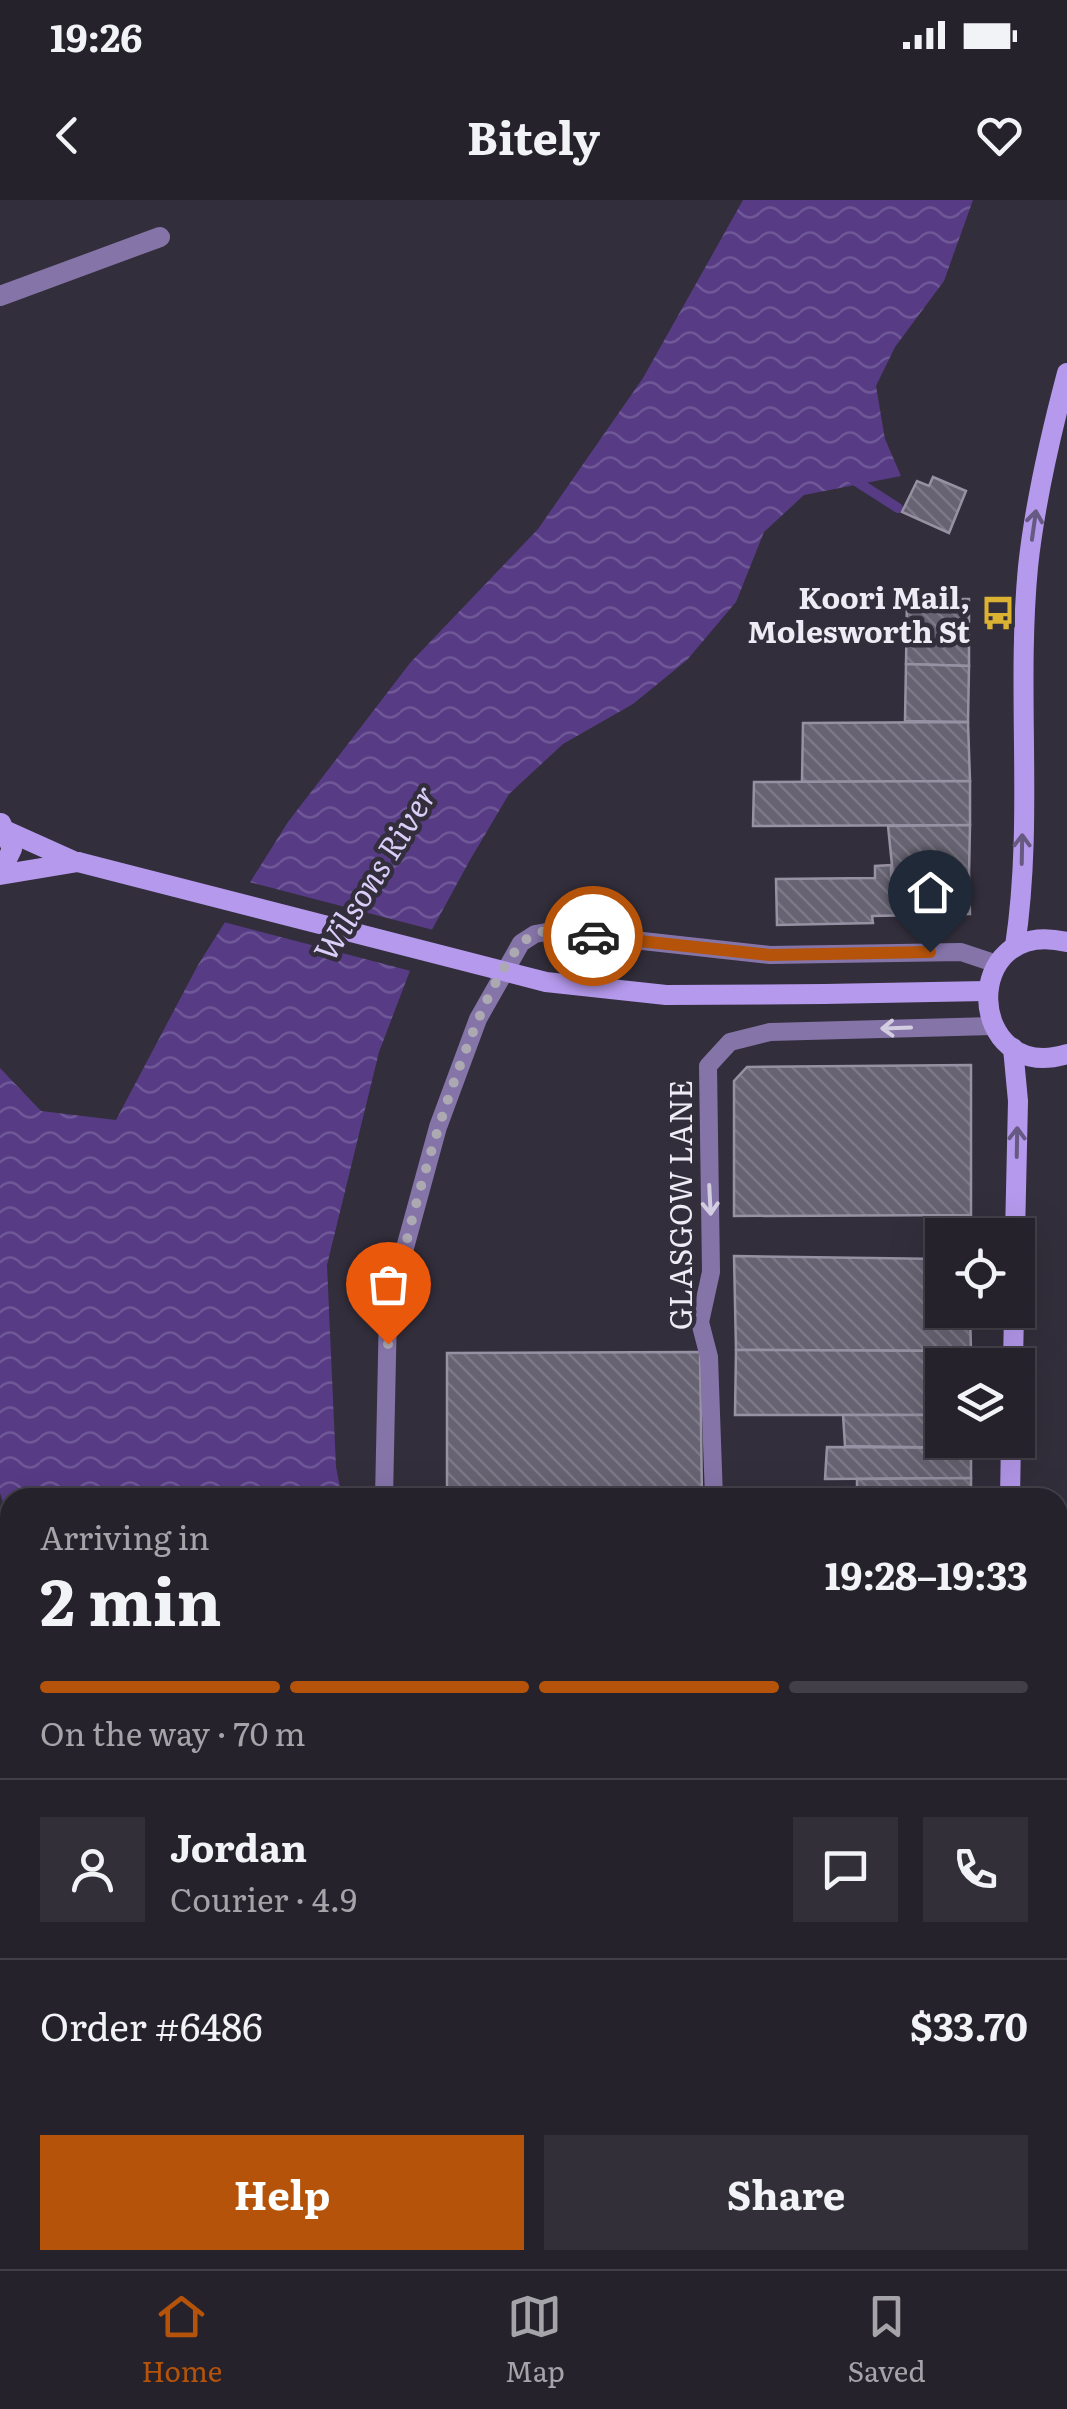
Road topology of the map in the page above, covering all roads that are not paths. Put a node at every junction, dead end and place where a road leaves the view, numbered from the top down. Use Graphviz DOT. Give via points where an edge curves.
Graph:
graph roads {
  1 [pos="160,236"];
  2 [pos="0,296"];
  3 [pos="1067,373"];
  4 [pos="4,826"];
  5 [pos="78,862"];
  6 [pos="0,875"];
  7 [pos="1067,942"];
  8 [pos="1016,946"];
  9 [pos="997,964"];
  10 [pos="986,991"];
  11 [pos="993,1026"];
  12 [pos="1014,1048"];
  13 [pos="1067,1054"];
  14 [pos="1015,1218"];
  15 [pos="1011,1458"];
  16 [pos="384,1488"];
  17 [pos="714,1488"];
  18 [pos="1010,1488"];
  1 -- 2 [label="street"];
  8 -- 3 [label="main road, one-way" via="1028,568"];
  4 -- 5 [label="main road"];
  4 -- 6 [label="main road" via="12,849"];
  5 -- 6 [label="main road"];
  5 -- 10 [label="main road, bridge" via="604,992"];
  7 -- 8 [label="main road" via="1051,938"];
  8 -- 9 [label="main road"];
  9 -- 10 [label="main road"];
  9 -- 16 [label="lane" via="961,952 770,955 552,930 522,943 478,1019 438,1126 388,1310"];
  10 -- 11 [label="main road"];
  11 -- 12 [label="main road"];
  11 -- 17 [label="lane, GLASGOW LANE, one-way" via="770,1032 730,1042 708,1066 711,1272 700,1322 709,1356"];
  12 -- 13 [label="main road" via="1046,1058"];
  14 -- 12 [label="main road, one-way"];
  15 -- 18 [label="main road"];
}
